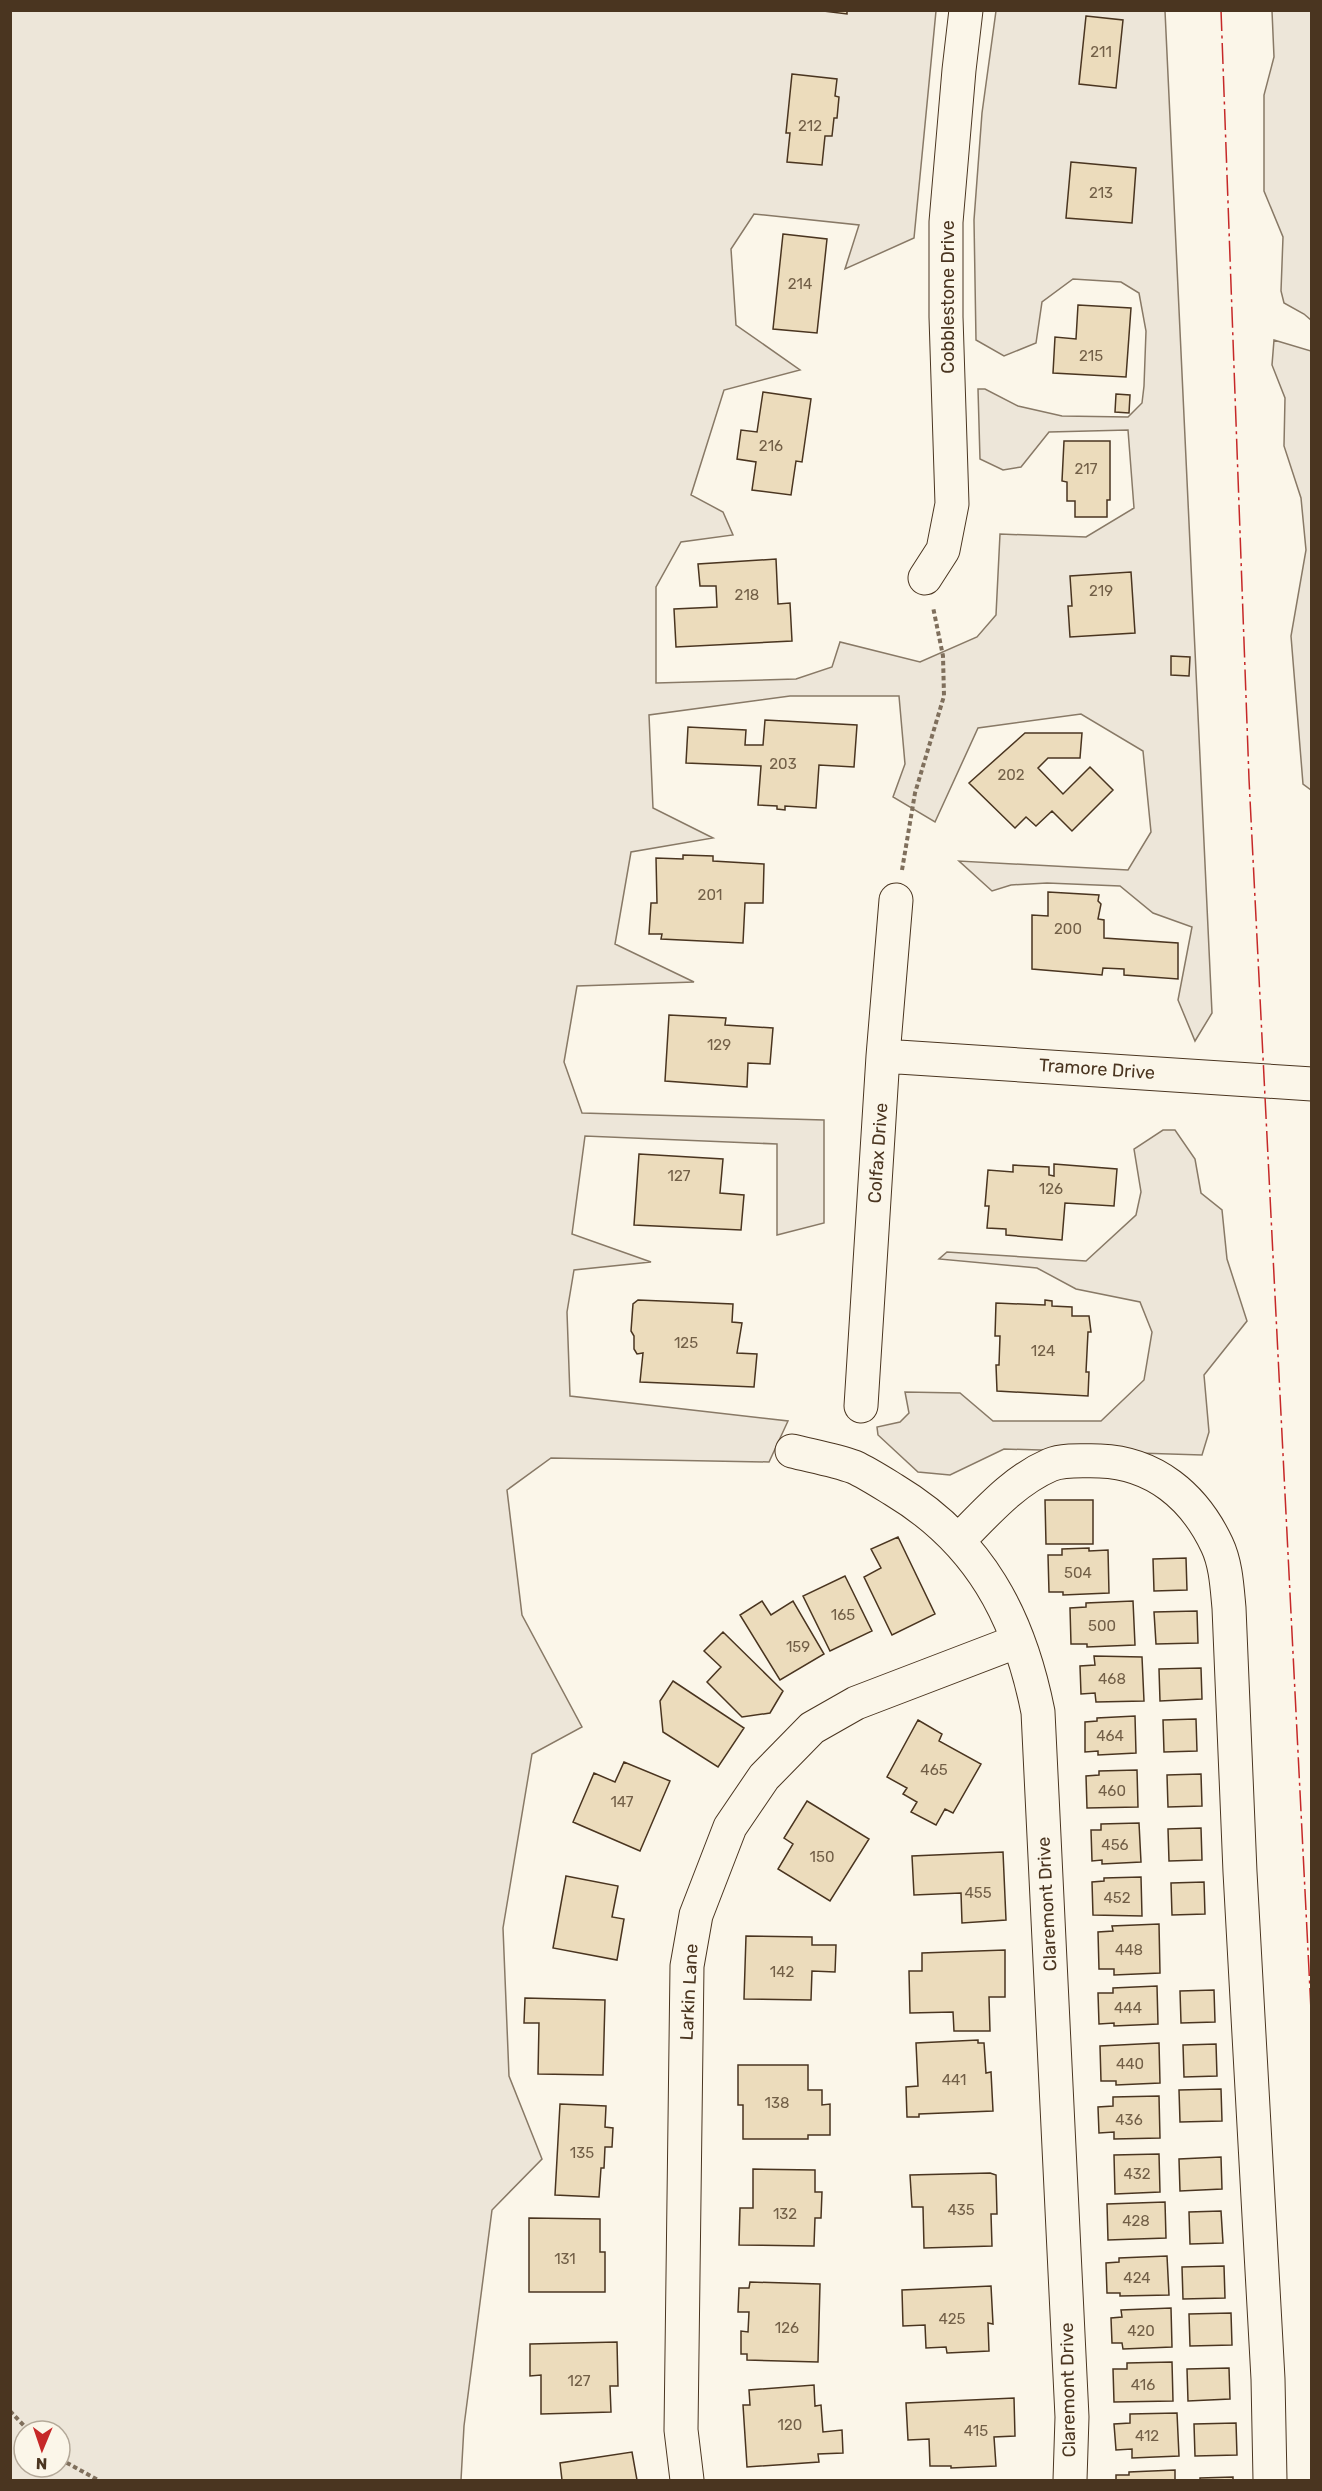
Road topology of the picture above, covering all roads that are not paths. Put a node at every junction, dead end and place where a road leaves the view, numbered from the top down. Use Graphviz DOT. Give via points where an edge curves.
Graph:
graph roads {
  1 [pos="966,10"];
  2 [pos="925,578"];
  3 [pos="896,900"];
  4 [pos="883,1056"];
  5 [pos="1311,1084"];
  6 [pos="861,1406"];
  7 [pos="792,1451"];
  8 [pos="958,1541"];
  9 [pos="1018,1641"];
  10 [pos="687,2481"];
  11 [pos="1070,2481"];
  12 [pos="1270,2481"];
  1 -- 2 [label="street, Cobblestone Drive" via="946,222 952,504 943,550"];
  3 -- 4 [label="street, Colfax Drive"];
  4 -- 5 [label="street, Tramore Drive"];
  4 -- 6 [label="street, Colfax Drive"];
  7 -- 8 [label="street, Claremont Drive" via="853,1467 920,1506"];
  8 -- 9 [label="street, Claremont Drive" via="989,1580"];
  8 -- 12 [label="street" via="1027,1478 1052,1464 1080,1461 1115,1462 1149,1471 1172,1485 1197,1512 1217,1545 1226,1576 1229,1608"];
  9 -- 10 [label="street, Larkin Lane" via="856,1703 812,1728 764,1777 729,1827 711,1871 696,1915 687,1966 681,2430"];
  9 -- 11 [label="street, Claremont Drive" via="1038,1712 1072,2417"];
}
